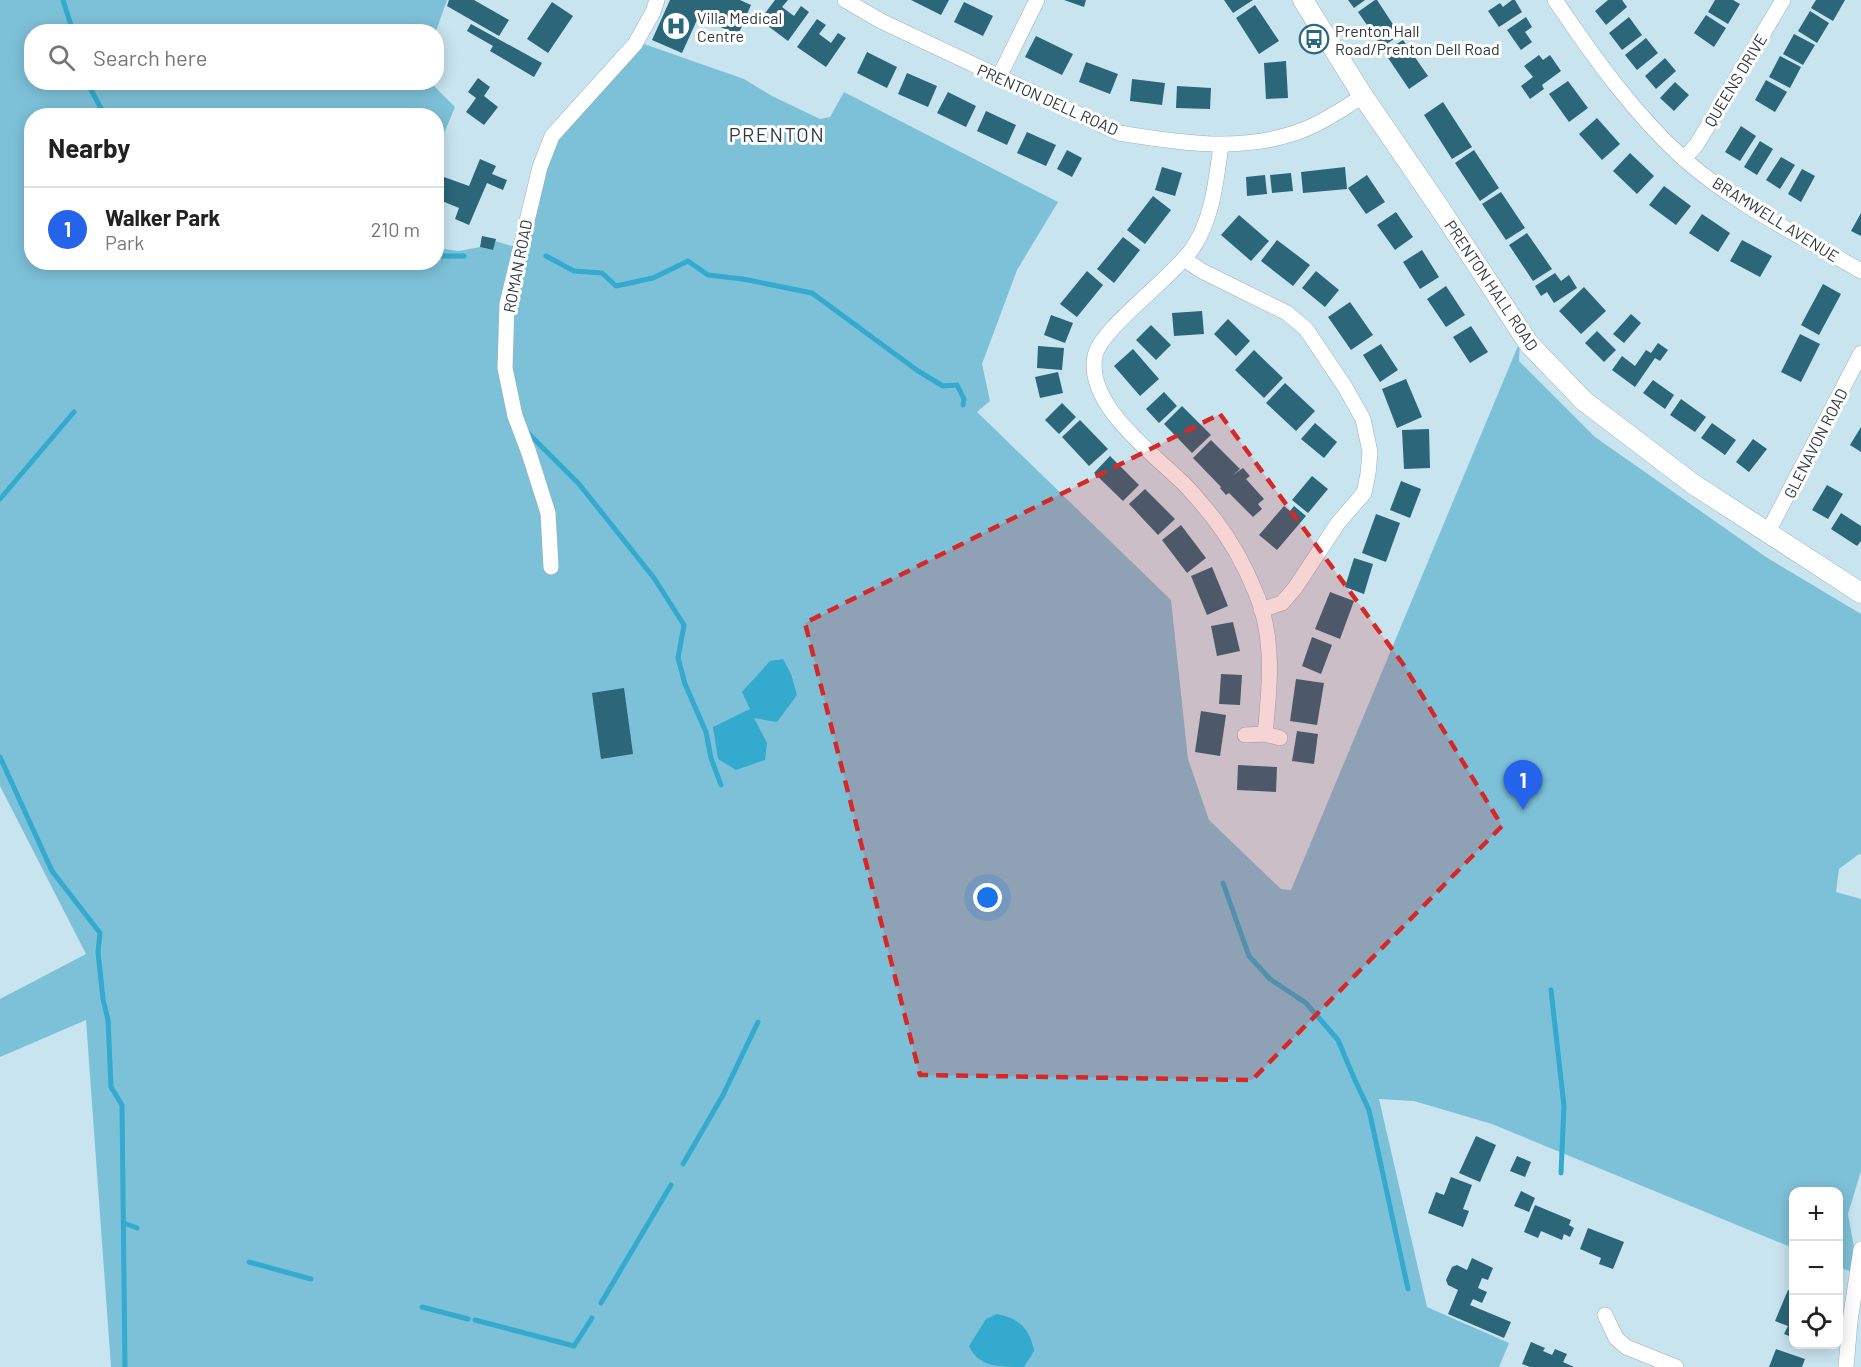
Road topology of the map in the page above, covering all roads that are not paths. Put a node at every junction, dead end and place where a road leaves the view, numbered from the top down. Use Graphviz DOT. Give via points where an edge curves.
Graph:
graph roads {
  1 [pos="657,0"];
  2 [pos="845,0"];
  3 [pos="1037,0"];
  4 [pos="1303,0"];
  5 [pos="1555,0"];
  6 [pos="1783,0"];
  7 [pos="999,77"];
  8 [pos="1363,96"];
  9 [pos="1221,145"];
  10 [pos="1684,159"];
  11 [pos="1184,259"];
  12 [pos="1861,271"];
  13 [pos="1861,353"];
  14 [pos="1768,532"];
  15 [pos="551,567"];
  16 [pos="1861,593"];
  17 [pos="1261,610"];
  18 [pos="1245,735"];
  19 [pos="1861,1250"];
  20 [pos="1605,1315"];
  21 [pos="1676,1367"];
  22 [pos="1846,1367"];
  1 -- 15 [label="street, ROMAN ROAD" via="634,44 552,136 540,166 507,304 505,368 515,417 548,513"];
  2 -- 7 [label="street, PRENTON DELL ROAD"];
  3 -- 7 [label="street"];
  4 -- 8 [label="street, PRENTON HALL ROAD"];
  5 -- 10 [label="street, BRAMWELL AVENUE" via="1635,109"];
  6 -- 10 [label="street, QUEENS DRIVE" via="1698,144"];
  7 -- 9 [label="street, PRENTON DELL ROAD" via="1119,133"];
  8 -- 9 [label="street, PRENTON DELL ROAD" via="1303,130 1272,139"];
  8 -- 14 [label="street, PRENTON HALL ROAD" via="1529,344 1584,401 1693,484"];
  9 -- 11 [label="street" via="1206,224"];
  10 -- 12 [label="street, BRAMWELL AVENUE" via="1732,196"];
  11 -- 17 [label="street" via="1106,336 1095,355 1095,378 1121,423 1187,487 1216,522 1240,558"];
  11 -- 17 [label="street" via="1287,313 1306,329 1363,419 1370,452 1364,493 1282,603"];
  13 -- 14 [label="street, GLENAVON ROAD"];
  14 -- 16 [label="street, PRENTON HALL ROAD"];
  17 -- 18 [label="street" via="1267,630 1273,736"];
  19 -- 22 [label="street"];
  20 -- 21 [label="street" via="1616,1338 1626,1347"];
}
